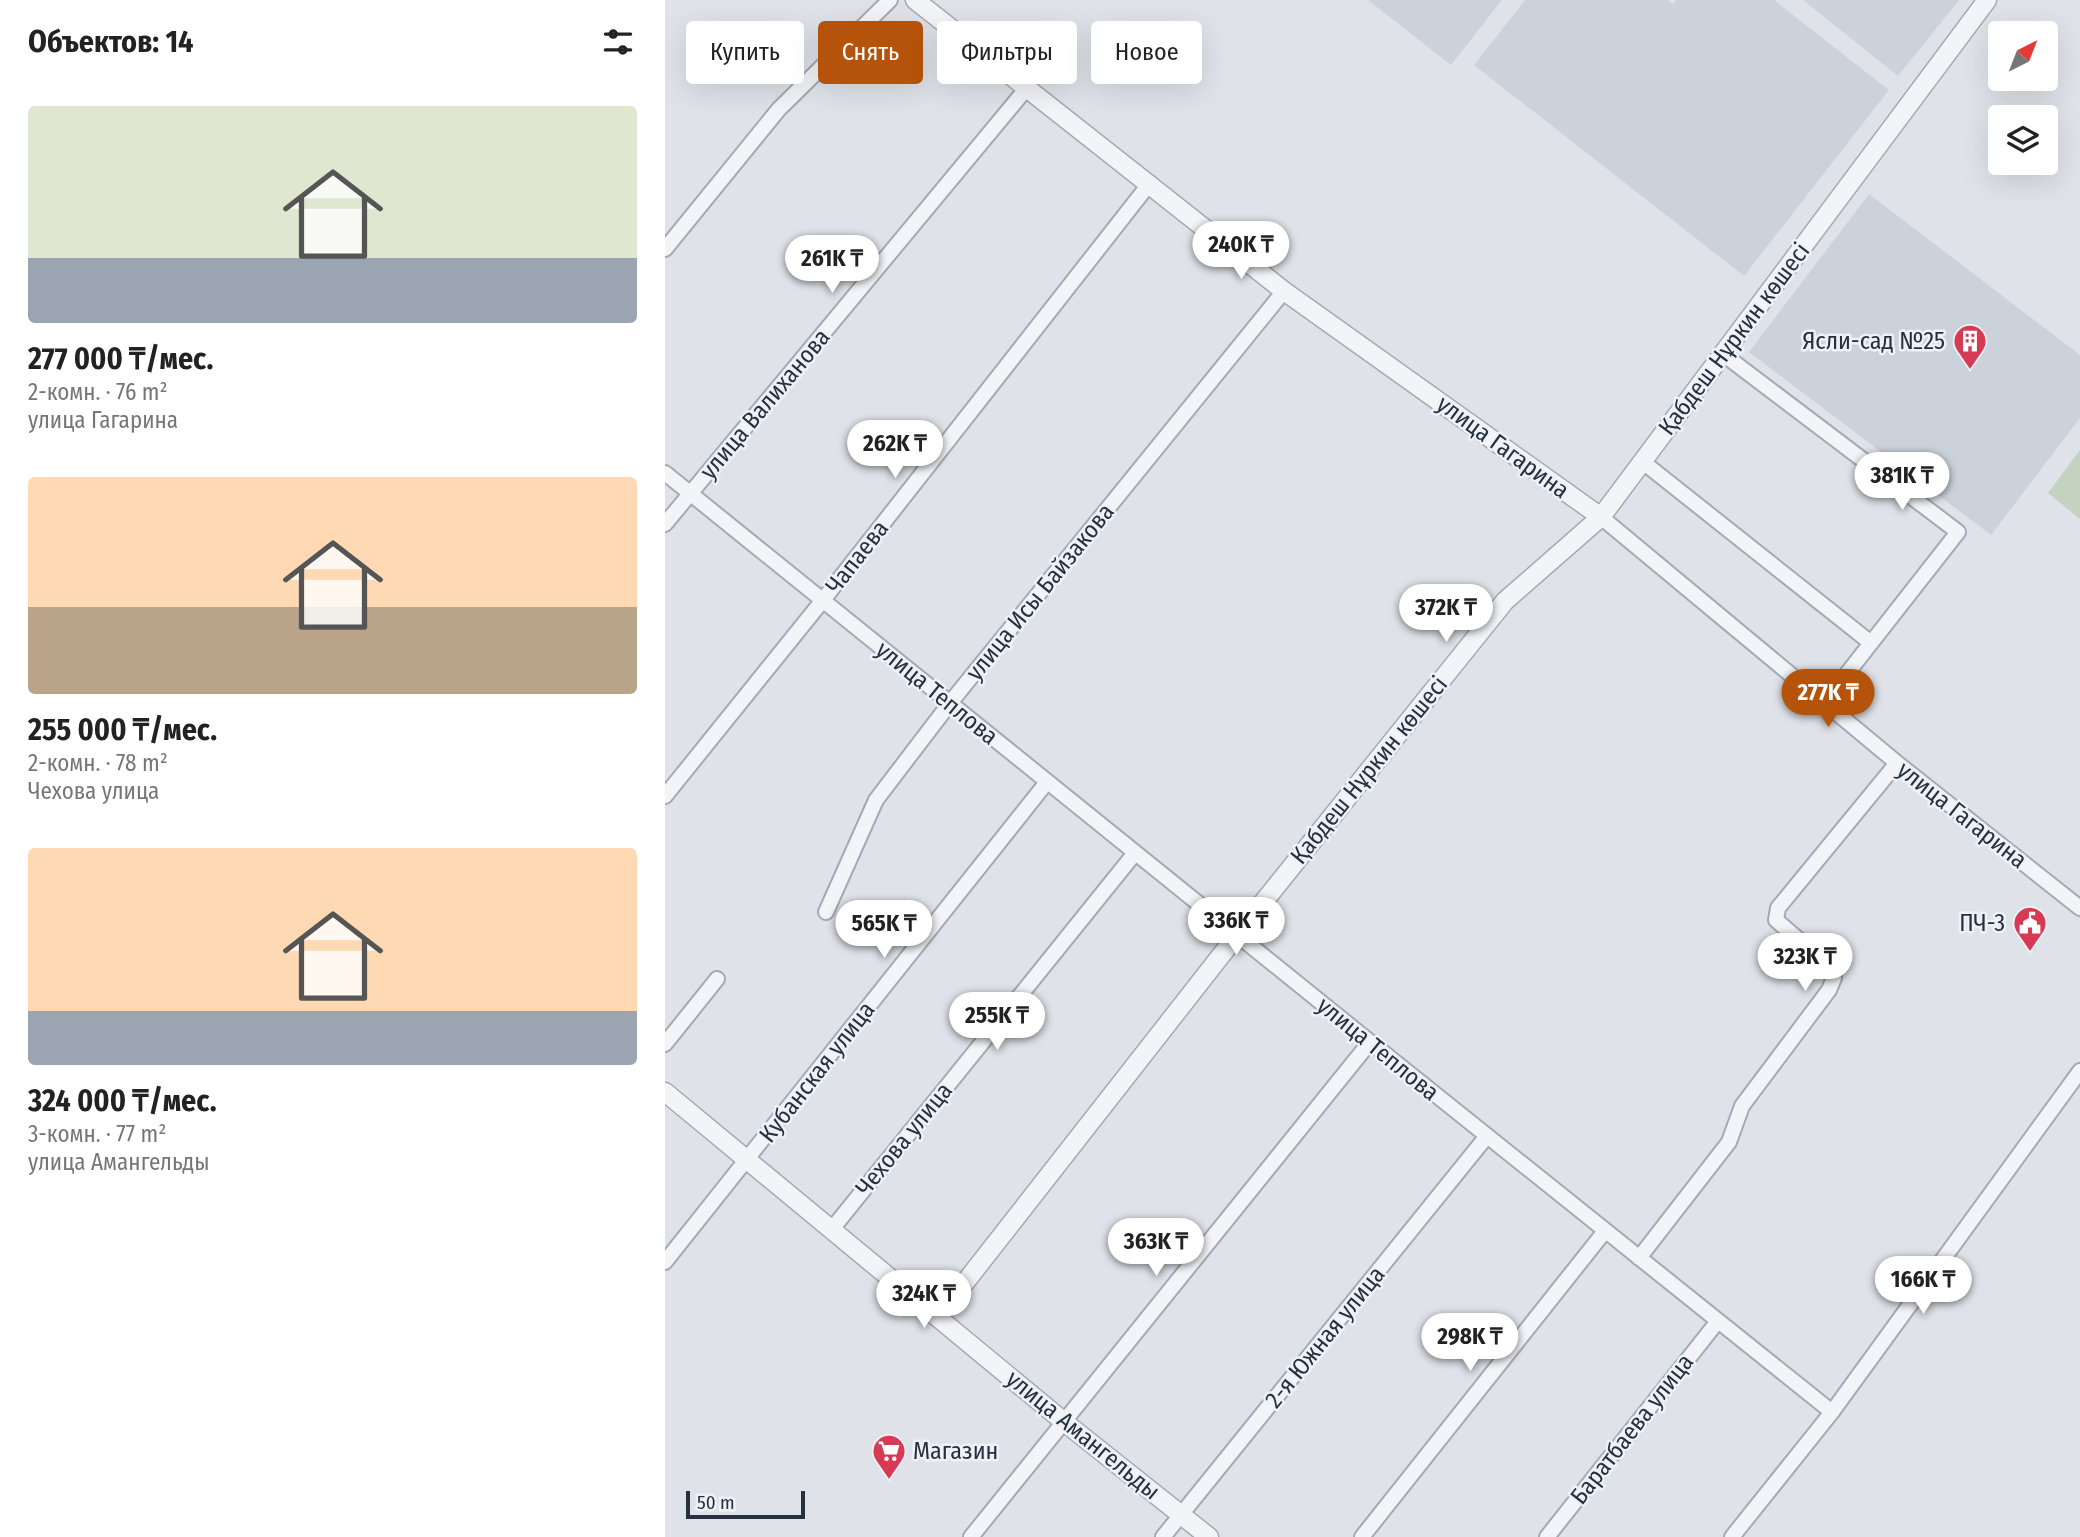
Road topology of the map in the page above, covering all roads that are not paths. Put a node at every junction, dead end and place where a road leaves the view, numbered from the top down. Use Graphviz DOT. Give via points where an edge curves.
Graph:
graph roads {
  1 [pos="890,0"];
  2 [pos="915,0"];
  3 [pos="1987,0"];
  4 [pos="1025,89"];
  5 [pos="1150,183"];
  6 [pos="665,249"];
  7 [pos="1284,291"];
  8 [pos="1723,354"];
  9 [pos="1643,462"];
  10 [pos="665,473"];
  11 [pos="691,494"];
  12 [pos="1601,517"];
  13 [pos="665,524"];
  14 [pos="823,600"];
  15 [pos="1871,643"];
  16 [pos="950,703"];
  17 [pos="1824,703"];
  18 [pos="1897,763"];
  19 [pos="1047,782"];
  20 [pos="665,796"];
  21 [pos="1135,853"];
  22 [pos="2080,908"];
  23 [pos="826,912"];
  24 [pos="1237,935"];
  25 [pos="717,979"];
  26 [pos="1370,1042"];
  27 [pos="665,1044"];
  28 [pos="2080,1071"];
  29 [pos="665,1092"];
  30 [pos="1487,1136"];
  31 [pos="748,1159"];
  32 [pos="832,1229"];
  33 [pos="1605,1231"];
  34 [pos="1639,1258"];
  35 [pos="665,1262"];
  36 [pos="938,1317"];
  37 [pos="1718,1321"];
  38 [pos="1832,1412"];
  39 [pos="1063,1421"];
  40 [pos="1181,1514"];
  41 [pos="971,1537"];
  42 [pos="1163,1537"];
  43 [pos="1209,1537"];
  44 [pos="1361,1537"];
  45 [pos="1547,1537"];
  46 [pos="1732,1537"];
  1 -- 6 [label="street" via="779,109"];
  2 -- 4 [label="street, улица Гагарина"];
  3 -- 8 [label="street, Қабдеш Нұркин көшесі"];
  4 -- 5 [label="street, улица Гагарина"];
  4 -- 11 [label="street, улица Валиханова"];
  5 -- 7 [label="street, улица Гагарина"];
  5 -- 14 [label="street, Чапаева"];
  7 -- 12 [label="street, улица Гагарина"];
  7 -- 16 [label="street, улица Исы Байзакова"];
  8 -- 9 [label="street, Қабдеш Нұркин көшесі"];
  8 -- 15 [label="street" via="1958,532"];
  9 -- 12 [label="street, Қабдеш Нұркин көшесі"];
  9 -- 15 [label="street"];
  10 -- 11 [label="street, улица Теплова"];
  11 -- 13 [label="street, улица Валиханова"];
  11 -- 14 [label="street, улица Теплова"];
  12 -- 17 [label="street, улица Гагарина"];
  12 -- 24 [label="street, Қабдеш Нұркин көшесі" via="1505,601"];
  14 -- 16 [label="street, улица Теплова"];
  14 -- 20 [label="street, Чапаева"];
  15 -- 17 [label="street"];
  16 -- 19 [label="street, улица Теплова"];
  16 -- 23 [label="street, улица Исы Байзакова" via="876,800"];
  17 -- 18 [label="street, улица Гагарина"];
  18 -- 22 [label="street, улица Гагарина"];
  18 -- 34 [label="street" via="1778,908 1776,920 1830,967 1834,978 1829,990 1742,1106 1729,1142"];
  19 -- 21 [label="street, улица Теплова"];
  19 -- 31 [label="street, Кубанская улица"];
  21 -- 24 [label="street, улица Теплова"];
  21 -- 32 [label="street, Чехова улица"];
  24 -- 26 [label="street, улица Теплова"];
  24 -- 36 [label="street, Қабдеш Нұркин көшесі"];
  25 -- 27 [label="street"];
  26 -- 30 [label="street, улица Теплова"];
  26 -- 39 [label="street"];
  28 -- 38 [label="street"];
  29 -- 31 [label="street, улица Амангельды"];
  30 -- 33 [label="street, улица Теплова"];
  30 -- 40 [label="street, 2-я Южная улица"];
  31 -- 32 [label="street, улица Амангельды"];
  31 -- 35 [label="street, Кубанская улица"];
  32 -- 36 [label="street, улица Амангельды"];
  33 -- 34 [label="street, улица Теплова"];
  33 -- 44 [label="street"];
  34 -- 37 [label="street, улица Теплова"];
  36 -- 39 [label="street, улица Амангельды"];
  37 -- 38 [label="street, улица Теплова"];
  37 -- 45 [label="street, Баратбаева улица"];
  38 -- 46 [label="street"];
  39 -- 40 [label="street, улица Амангельды"];
  39 -- 41 [label="street"];
  40 -- 42 [label="street, 2-я Южная улица"];
  40 -- 43 [label="street, улица Амангельды"];
}
